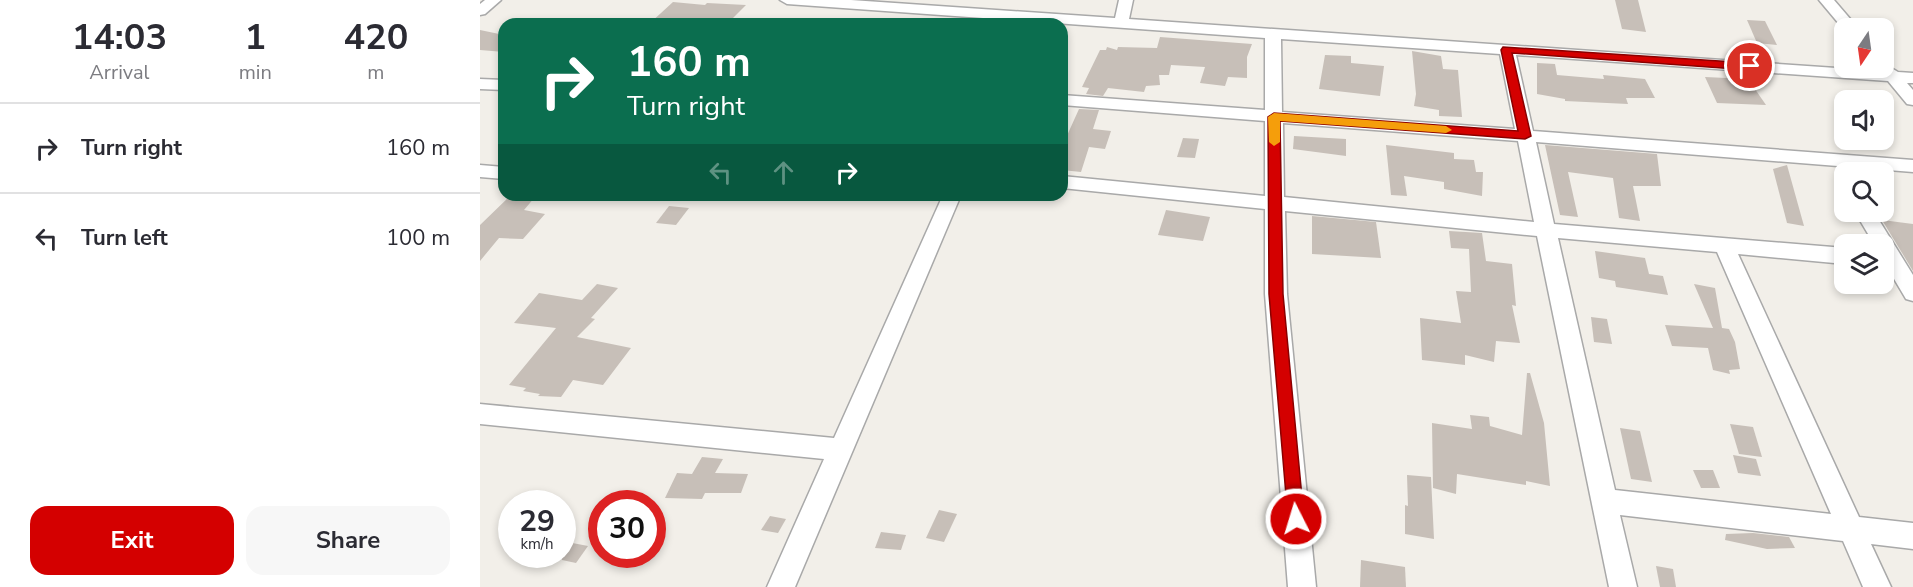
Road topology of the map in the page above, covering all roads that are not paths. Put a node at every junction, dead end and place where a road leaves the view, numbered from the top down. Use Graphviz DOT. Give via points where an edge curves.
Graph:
graph roads {
  1 [pos="494,0"];
  2 [pos="787,0"];
  3 [pos="984,0"];
  4 [pos="1126,0"];
  5 [pos="1826,0"];
  6 [pos="480,11"];
  7 [pos="1004,18"];
  8 [pos="1024,18"];
  9 [pos="1842,18"];
  10 [pos="1068,21"];
  11 [pos="1121,23"];
  12 [pos="1273,34"];
  13 [pos="1507,50"];
  14 [pos="1834,68"];
  15 [pos="1894,72"];
  16 [pos="1894,77"];
  17 [pos="1913,78"];
  18 [pos="480,84"];
  19 [pos="498,86"];
  20 [pos="1068,100"];
  21 [pos="1913,100"];
  22 [pos="1274,117"];
  23 [pos="1525,136"];
  24 [pos="1834,161"];
  25 [pos="1913,166"];
  26 [pos="1068,183"];
  27 [pos="949,201"];
  28 [pos="1275,203"];
  29 [pos="1545,230"];
  30 [pos="1723,244"];
  31 [pos="1834,255"];
  32 [pos="1894,259"];
  33 [pos="1913,293"];
  34 [pos="480,414"];
  35 [pos="841,450"];
  36 [pos="1604,501"];
  37 [pos="1851,529"];
  38 [pos="1913,536"];
  39 [pos="781,587"];
  40 [pos="1302,587"];
  41 [pos="1623,587"];
  42 [pos="1877,587"];
  1 -- 6 [label="street"];
  2 -- 7 [label="street"];
  3 -- 8 [label="street"];
  4 -- 11 [label="street"];
  5 -- 9 [label="street"];
  10 -- 11 [label="street"];
  11 -- 12 [label="street"];
  12 -- 13 [label="street"];
  12 -- 22 [label="street"];
  13 -- 14 [label="street"];
  13 -- 23 [label="street"];
  15 -- 17 [label="street"];
  16 -- 21 [label="street"];
  18 -- 19 [label="street"];
  20 -- 22 [label="street"];
  22 -- 23 [label="street"];
  22 -- 28 [label="street"];
  23 -- 24 [label="street"];
  23 -- 29 [label="street"];
  24 -- 25 [label="street"];
  26 -- 28 [label="street"];
  27 -- 35 [label="street"];
  28 -- 29 [label="street"];
  28 -- 40 [label="street" via="1276,294"];
  29 -- 30 [label="street"];
  29 -- 36 [label="street"];
  30 -- 31 [label="street"];
  30 -- 37 [label="street"];
  32 -- 33 [label="street"];
  34 -- 35 [label="street"];
  35 -- 39 [label="street"];
  36 -- 37 [label="street"];
  36 -- 41 [label="street"];
  37 -- 38 [label="street"];
  37 -- 42 [label="street"];
}
